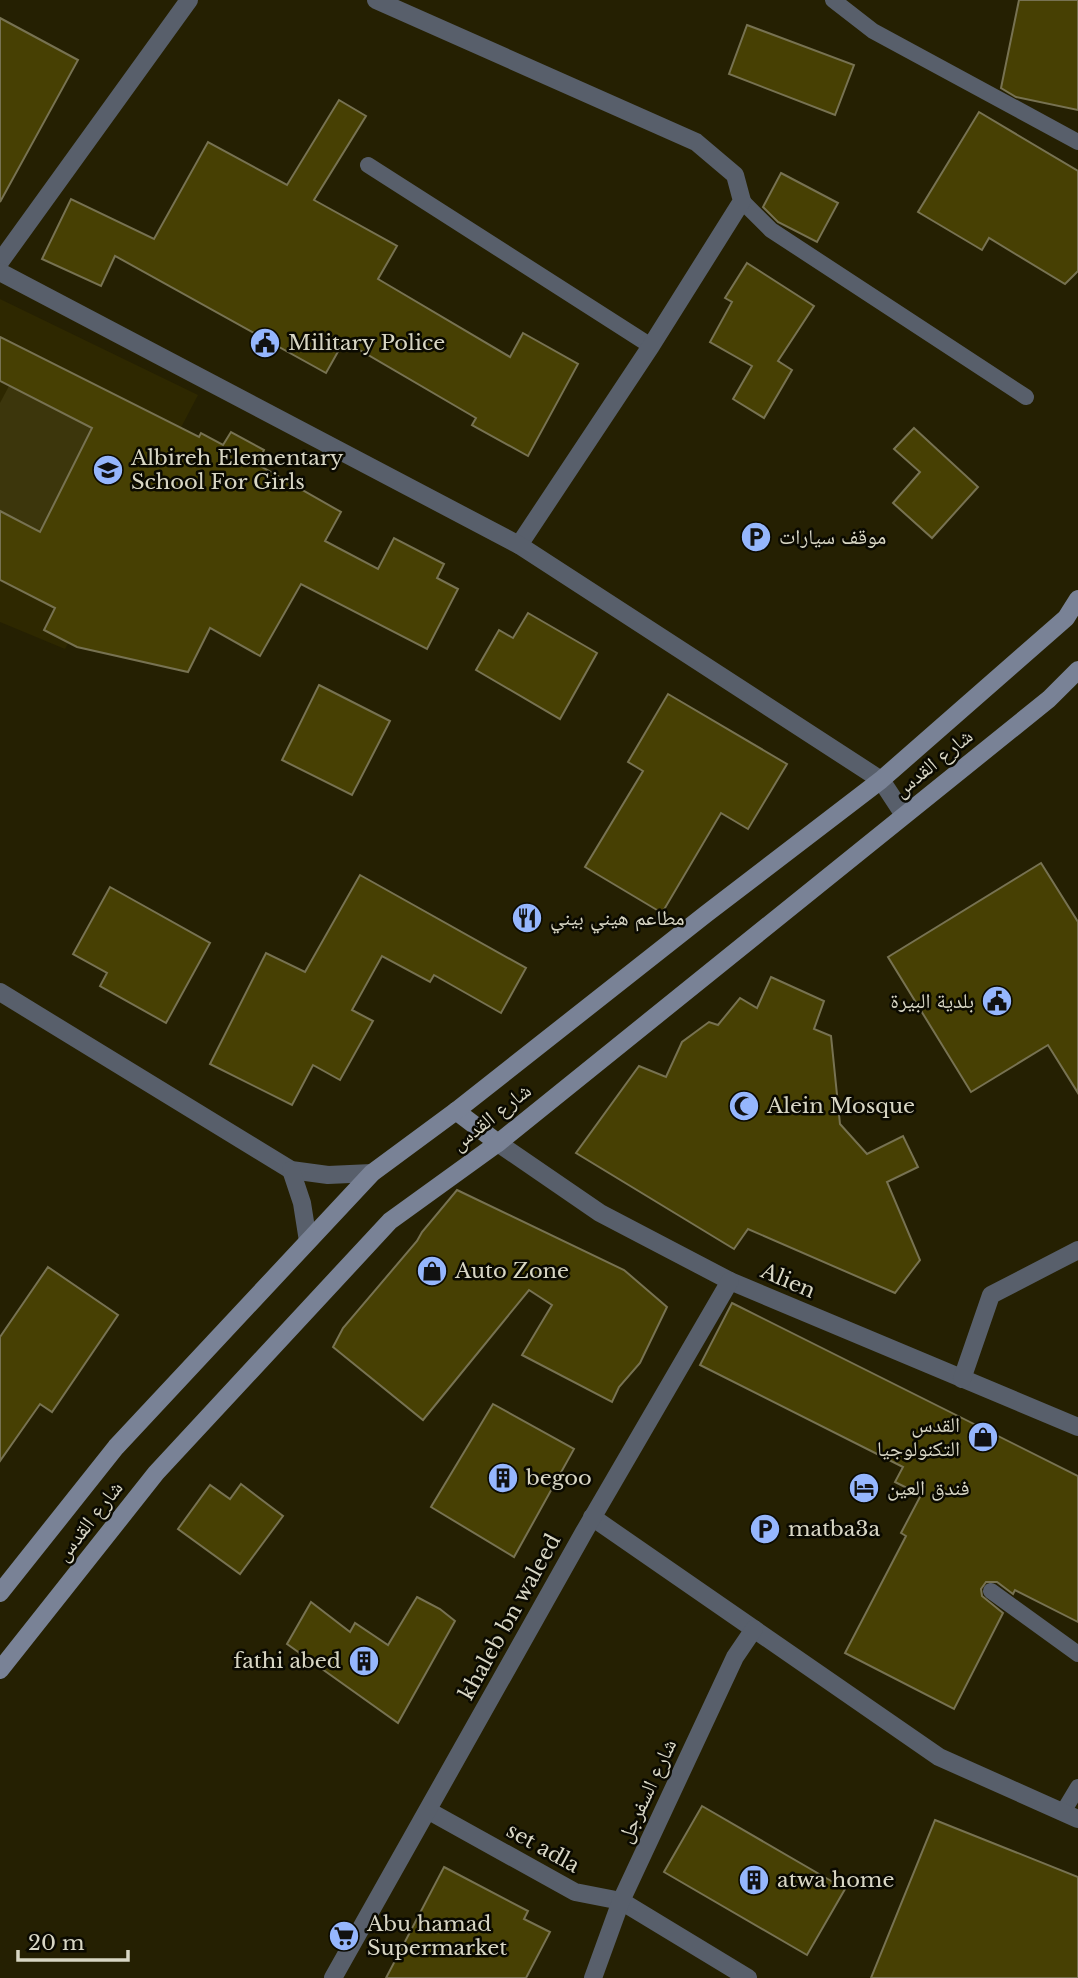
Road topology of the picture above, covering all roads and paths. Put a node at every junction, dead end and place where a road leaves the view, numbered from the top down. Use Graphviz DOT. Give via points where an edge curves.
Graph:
graph roads {
  1 [pos="190,0"];
  2 [pos="376,0"];
  3 [pos="833,0"];
  4 [pos="1078,142"];
  5 [pos="368,165"];
  6 [pos="742,201"];
  7 [pos="0,262"];
  8 [pos="0,272"];
  9 [pos="651,346"];
  10 [pos="1026,397"];
  11 [pos="519,545"];
  12 [pos="1078,599"];
  13 [pos="1078,670"];
  14 [pos="881,780"];
  15 [pos="904,815"];
  16 [pos="0,992"];
  17 [pos="456,1111"];
  18 [pos="498,1143"];
  19 [pos="291,1170"];
  20 [pos="372,1173"];
  21 [pos="308,1241"];
  22 [pos="1078,1250"];
  23 [pos="730,1281"];
  24 [pos="962,1379"];
  25 [pos="1078,1427"];
  26 [pos="592,1517"];
  27 [pos="991,1591"];
  28 [pos="0,1593"];
  29 [pos="754,1629"];
  30 [pos="1078,1654"];
  31 [pos="0,1670"];
  32 [pos="1078,1787"];
  33 [pos="429,1811"];
  34 [pos="1071,1816"];
  35 [pos="621,1901"];
  36 [pos="333,1978"];
  37 [pos="593,1978"];
  38 [pos="748,1978"];
  1 -- 7 [label="street"];
  2 -- 6 [label="street" via="695,142 735,175"];
  3 -- 4 [label="lane" via="873,31"];
  5 -- 9 [label="lane"];
  6 -- 9 [label="street"];
  6 -- 10 [label="lane" via="771,230"];
  8 -- 11 [label="street"];
  9 -- 11 [label="street"];
  11 -- 14 [label="street"];
  12 -- 14 [label="main road, شارع القدس" via="1066,618"];
  13 -- 15 [label="main road, شارع القدس" via="1049,699"];
  14 -- 15 [label="street"];
  14 -- 17 [label="main road, شارع القدس"];
  15 -- 18 [label="main road, شارع القدس"];
  16 -- 19 [label="street"];
  17 -- 18 [label="main road"];
  17 -- 20 [label="main road, شارع القدس"];
  18 -- 23 [label="street, Alien" via="600,1213"];
  18 -- 31 [label="main road, شارع القدس" via="390,1221 156,1473"];
  19 -- 20 [label="street" via="328,1175"];
  19 -- 21 [label="street"];
  20 -- 21 [label="main road, شارع القدس"];
  21 -- 28 [label="main road, شارع القدس" via="116,1447"];
  22 -- 24 [label="street" via="991,1295"];
  23 -- 24 [label="street, Alien"];
  23 -- 26 [label="street, khaleb bn waleed"];
  24 -- 25 [label="street, Alien"];
  26 -- 29 [label="street"];
  26 -- 33 [label="street, khaleb bn waleed"];
  27 -- 30 [label="lane"];
  29 -- 34 [label="street" via="939,1757"];
  29 -- 35 [label="street, شارع السفرجل" via="735,1657"];
  32 -- 34 [label="lane"];
  33 -- 35 [label="street, set adla" via="575,1892"];
  33 -- 36 [label="street, khaleb bn waleed"];
  35 -- 37 [label="street, شارع السفرجل"];
  35 -- 38 [label="street, set adla"];
}
